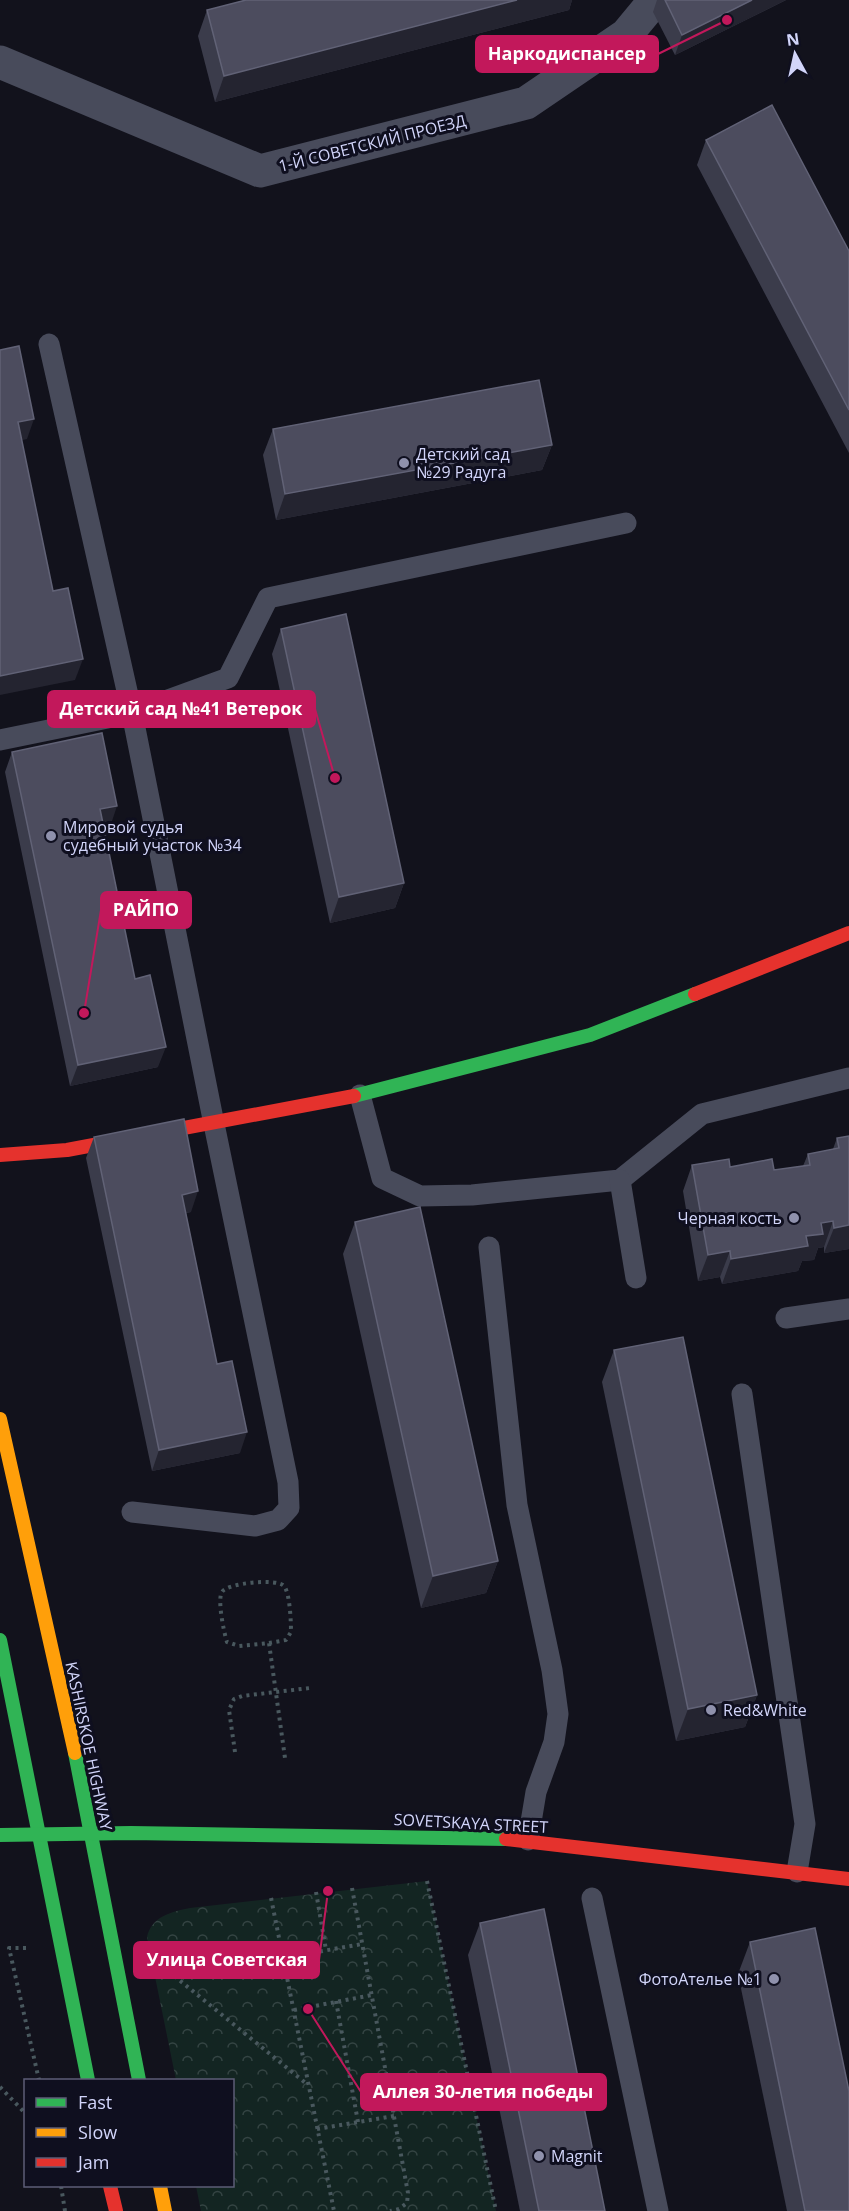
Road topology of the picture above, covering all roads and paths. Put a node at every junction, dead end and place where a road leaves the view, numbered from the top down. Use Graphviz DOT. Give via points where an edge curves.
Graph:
graph roads {
  1 [pos="655,0"];
  2 [pos="0,62"];
  3 [pos="49,344"];
  4 [pos="626,523"];
  5 [pos="132,713"];
  6 [pos="0,740"];
  7 [pos="849,933"];
  8 [pos="849,1078"];
  9 [pos="360,1095"];
  10 [pos="214,1124"];
  11 [pos="0,1155"];
  12 [pos="620,1180"];
  13 [pos="489,1247"];
  14 [pos="636,1278"];
  15 [pos="849,1309"];
  16 [pos="786,1318"];
  17 [pos="742,1394"];
  18 [pos="0,1419"];
  19 [pos="132,1512"];
  20 [pos="0,1640"];
  21 [pos="269,1643"];
  22 [pos="310,1688"];
  23 [pos="276,1692"];
  24 [pos="235,1752"];
  25 [pos="285,1758"];
  26 [pos="90,1833"];
  27 [pos="0,1834"];
  28 [pos="39,1834"];
  29 [pos="528,1840"];
  30 [pos="797,1872"];
  31 [pos="849,1879"];
  32 [pos="427,1881"];
  33 [pos="352,1888"];
  34 [pos="316,1892"];
  35 [pos="271,1898"];
  36 [pos="592,1898"];
  37 [pos="362,1944"];
  38 [pos="26,1948"];
  39 [pos="326,1950"];
  40 [pos="151,1957"];
  41 [pos="283,1958"];
  42 [pos="372,1995"];
  43 [pos="336,2001"];
  44 [pos="294,2010"];
  45 [pos="39,2079"];
  46 [pos="88,2079"];
  47 [pos="139,2079"];
  48 [pos="309,2086"];
  49 [pos="0,2087"];
  50 [pos="24,2112"];
  51 [pos="394,2116"];
  52 [pos="358,2122"];
  53 [pos="317,2129"];
  54 [pos="61,2187"];
  55 [pos="110,2187"];
  56 [pos="160,2187"];
  57 [pos="65,2211"];
  58 [pos="116,2211"];
  59 [pos="165,2211"];
  60 [pos="334,2211"];
  61 [pos="390,2211"];
  62 [pos="496,2211"];
  63 [pos="658,2211"];
  1 -- 2 [label="street, 1-Й СОВЕТСКИЙ ПРОЕЗД" via="626,35 526,103 260,171"];
  3 -- 5 [label="lane"];
  4 -- 5 [label="lane" via="268,598 228,678"];
  5 -- 6 [label="lane"];
  5 -- 10 [label="lane"];
  7 -- 9 [label="street" via="590,1035"];
  8 -- 12 [label="lane" via="702,1114"];
  9 -- 10 [label="street"];
  9 -- 12 [label="lane" via="382,1178 420,1197"];
  10 -- 11 [label="street" via="67,1150"];
  10 -- 19 [label="lane" via="288,1482 289,1508 278,1520 255,1526"];
  12 -- 14 [label="lane"];
  13 -- 29 [label="lane" via="517,1504 557,1700 557,1728 536,1792"];
  15 -- 16 [label="lane"];
  17 -- 30 [label="lane" via="805,1824"];
  18 -- 26 [label="street, KASHIRSKOE HIGHWAY"];
  20 -- 28 [label="street"];
  21 -- 21 [label="path" via="239,1646 228,1642 220,1601 224,1589 271,1581 284,1586 291,1632 286,1640"];
  21 -- 23 [label="path"];
  22 -- 23 [label="path"];
  23 -- 24 [label="path" via="242,1696 231,1702"];
  23 -- 25 [label="path"];
  26 -- 28 [label="street, SOVETSKAYA STREET"];
  26 -- 29 [label="street, SOVETSKAYA STREET" via="417,1835"];
  26 -- 47 [label="street, KASHIRSKOE HIGHWAY"];
  27 -- 28 [label="street"];
  28 -- 46 [label="street"];
  29 -- 30 [label="street, SOVETSKAYA STREET"];
  30 -- 31 [label="street, SOVETSKAYA STREET"];
  32 -- 62 [label="path"];
  33 -- 37 [label="path"];
  34 -- 39 [label="path"];
  35 -- 41 [label="path"];
  36 -- 63 [label="lane"];
  37 -- 39 [label="path"];
  37 -- 42 [label="path"];
  38 -- 45 [label="path" via="9,1948"];
  39 -- 41 [label="path"];
  40 -- 48 [label="path"];
  41 -- 44 [label="path"];
  42 -- 43 [label="path"];
  42 -- 51 [label="path"];
  43 -- 44 [label="path"];
  43 -- 52 [label="path"];
  44 -- 48 [label="path"];
  48 -- 53 [label="path"];
  49 -- 50 [label="path"];
  51 -- 52 [label="path"];
  51 -- 61 [label="path" via="408,2198 403,2207"];
  52 -- 53 [label="path"];
  53 -- 60 [label="path"];
  54 -- 57 [label="path"];
  55 -- 58 [label="street"];
  56 -- 59 [label="street"];
}
